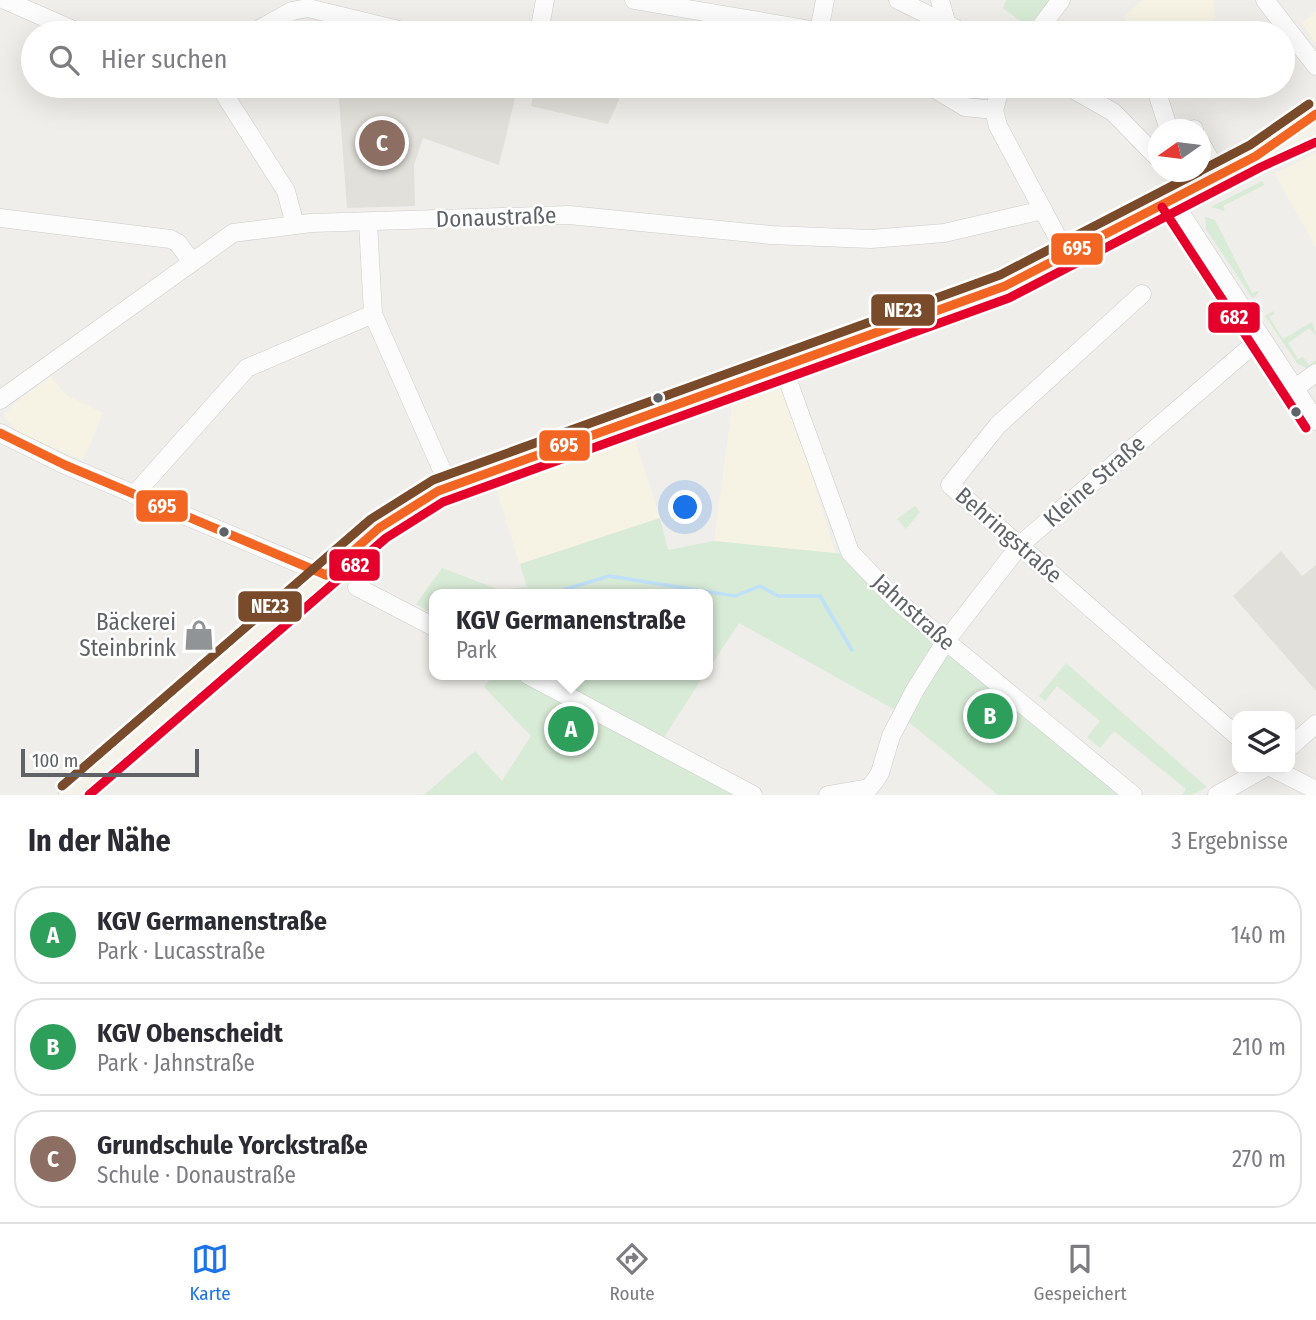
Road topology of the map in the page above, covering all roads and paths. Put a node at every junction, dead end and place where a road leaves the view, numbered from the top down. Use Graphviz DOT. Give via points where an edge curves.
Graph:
graph roads {
  1 [pos="5,0"];
  2 [pos="545,0"];
  3 [pos="634,0"];
  4 [pos="825,0"];
  5 [pos="898,0"];
  6 [pos="940,0"];
  7 [pos="1061,0"];
  8 [pos="1265,0"];
  9 [pos="53,21"];
  10 [pos="274,21"];
  11 [pos="362,21"];
  12 [pos="541,21"];
  13 [pos="759,21"];
  14 [pos="824,21"];
  15 [pos="939,21"];
  16 [pos="946,21"];
  17 [pos="1045,21"];
  18 [pos="1281,21"];
  19 [pos="1295,39"];
  20 [pos="1316,66"];
  21 [pos="227,98"];
  22 [pos="950,98"];
  23 [pos="998,98"];
  24 [pos="1087,98"];
  25 [pos="1159,98"];
  26 [pos="994,110"];
  27 [pos="1316,114"];
  28 [pos="1166,119"];
  29 [pos="1316,129"];
  30 [pos="1148,148"];
  31 [pos="1256,156"];
  32 [pos="1211,166"];
  33 [pos="1192,182"];
  34 [pos="1172,200"];
  35 [pos="1043,210"];
  36 [pos="0,218"];
  37 [pos="368,222"];
  38 [pos="295,225"];
  39 [pos="1067,255"];
  40 [pos="191,261"];
  41 [pos="1142,294"];
  42 [pos="373,314"];
  43 [pos="1261,338"];
  44 [pos="783,367"];
  45 [pos="1316,373"];
  46 [pos="1295,388"];
  47 [pos="0,400"];
  48 [pos="1316,421"];
  49 [pos="0,433"];
  50 [pos="449,486"];
  51 [pos="134,495"];
  52 [pos="1020,545"];
  53 [pos="326,575"];
  54 [pos="357,587"];
  55 [pos="429,624"];
  56 [pos="945,642"];
  57 [pos="537,680"];
  58 [pos="1316,724"];
  59 [pos="1232,732"];
  60 [pos="1295,743"];
  61 [pos="1254,774"];
  62 [pos="1284,774"];
  63 [pos="1316,790"];
  64 [pos="70,795"];
  65 [pos="753,795"];
  66 [pos="828,795"];
  67 [pos="1133,795"];
  68 [pos="1217,795"];
  1 -- 9 [label="street"];
  2 -- 12 [label="street"];
  3 -- 13 [label="street"];
  4 -- 14 [label="street"];
  5 -- 15 [label="street"];
  6 -- 16 [label="street"];
  7 -- 17 [label="street"];
  8 -- 18 [label="street"];
  10 -- 11 [label="street" via="308,8"];
  19 -- 20 [label="street"];
  21 -- 38 [label="street" via="286,191"];
  22 -- 26 [label="street" via="965,107"];
  23 -- 26 [label="street"];
  24 -- 30 [label="street" via="1113,113"];
  25 -- 28 [label="street"];
  26 -- 35 [label="street"];
  27 -- 31 [label="main road"];
  29 -- 31 [label="main road"];
  31 -- 32 [label="main road"];
  33 -- 34 [label="main road"];
  34 -- 39 [label="main road"];
  34 -- 43 [label="street"];
  35 -- 37 [label="street, Donaustraße" via="944,233 871,239 783,236 569,215"];
  35 -- 39 [label="street"];
  36 -- 40 [label="street" via="170,239"];
  37 -- 38 [label="street, Donaustraße"];
  37 -- 42 [label="street"];
  38 -- 40 [label="street, Donaustraße" via="233,233"];
  39 -- 44 [label="main road" via="1005,286"];
  40 -- 47 [label="street, Donaustraße"];
  41 -- 52 [label="street, Behringstraße" via="998,425 950,485"];
  42 -- 50 [label="street"];
  42 -- 51 [label="street" via="247,368"];
  43 -- 46 [label="street"];
  43 -- 52 [label="street, Kleine Straße"];
  44 -- 50 [label="main road"];
  44 -- 56 [label="street, Jahnstraße" via="850,552"];
  45 -- 46 [label="street"];
  46 -- 48 [label="street"];
  49 -- 51 [label="street"];
  50 -- 53 [label="main road" via="396,516"];
  51 -- 53 [label="street"];
  52 -- 56 [label="street, Kleine Straße"];
  52 -- 59 [label="street, Behringstraße"];
  53 -- 64 [label="main road"];
  54 -- 55 [label="street"];
  56 -- 66 [label="street, Kleine Straße" via="901,713 874,782 869,788"];
  56 -- 67 [label="street, Jahnstraße"];
  57 -- 65 [label="street"];
  58 -- 60 [label="street"];
  61 -- 68 [label="street"];
  62 -- 63 [label="street"];
}
